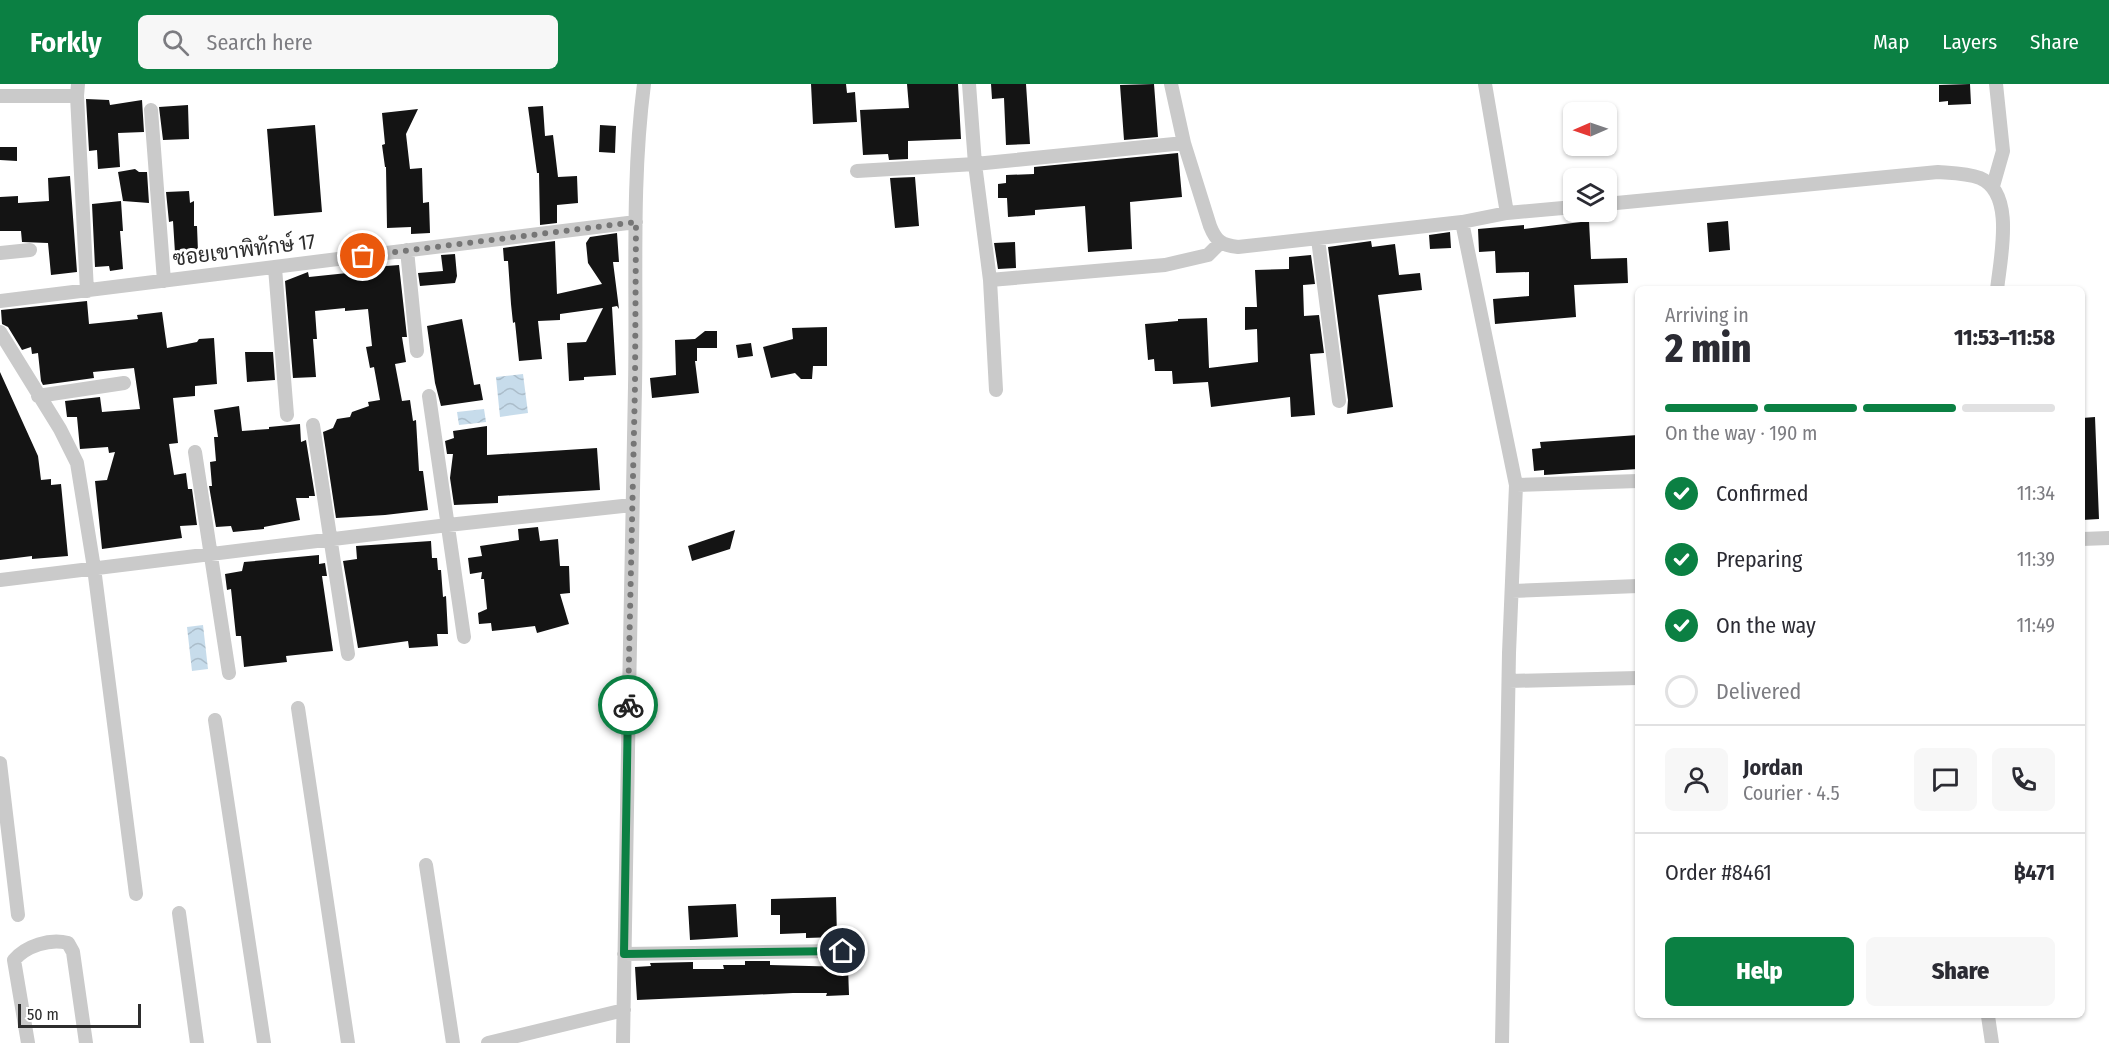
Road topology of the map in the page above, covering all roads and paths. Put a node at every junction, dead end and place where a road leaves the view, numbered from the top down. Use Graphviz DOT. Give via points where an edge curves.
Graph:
graph roads {
  1 [pos="644,84"];
  2 [pos="969,84"];
  3 [pos="1171,84"];
  4 [pos="1485,84"];
  5 [pos="1996,84"];
  6 [pos="77,90"];
  7 [pos="0,96"];
  8 [pos="151,110"];
  9 [pos="1185,144"];
  10 [pos="975,164"];
  11 [pos="857,171"];
  12 [pos="1993,186"];
  13 [pos="1617,203"];
  14 [pos="1563,208"];
  15 [pos="1507,213"];
  16 [pos="636,222"];
  17 [pos="1462,222"];
  18 [pos="1318,239"];
  19 [pos="1220,243"];
  20 [pos="30,250"];
  21 [pos="406,250"];
  22 [pos="0,253"];
  23 [pos="274,268"];
  24 [pos="990,280"];
  25 [pos="164,281"];
  26 [pos="1997,286"];
  27 [pos="87,291"];
  28 [pos="0,301"];
  29 [pos="0,332"];
  30 [pos="417,351"];
  31 [pos="124,383"];
  32 [pos="996,390"];
  33 [pos="38,396"];
  34 [pos="429,396"];
  35 [pos="1339,401"];
  36 [pos="287,415"];
  37 [pos="313,425"];
  38 [pos="195,452"];
  39 [pos="1635,481"];
  40 [pos="1516,485"];
  41 [pos="632,505"];
  42 [pos="448,525"];
  43 [pos="2109,538"];
  44 [pos="2085,539"];
  45 [pos="330,540"];
  46 [pos="211,555"];
  47 [pos="94,568"];
  48 [pos="0,580"];
  49 [pos="1635,586"];
  50 [pos="1512,591"];
  51 [pos="464,637"];
  52 [pos="348,654"];
  53 [pos="229,673"];
  54 [pos="1635,678"];
  55 [pos="1509,681"];
  56 [pos="298,708"];
  57 [pos="215,720"];
  58 [pos="0,763"];
  59 [pos="426,865"];
  60 [pos="136,894"];
  61 [pos="178,913"];
  62 [pos="18,915"];
  63 [pos="843,951"];
  64 [pos="624,954"];
  65 [pos="624,1010"];
  66 [pos="1988,1018"];
  67 [pos="28,1043"];
  68 [pos="86,1043"];
  69 [pos="197,1043"];
  70 [pos="264,1043"];
  71 [pos="348,1043"];
  72 [pos="453,1043"];
  73 [pos="488,1043"];
  74 [pos="623,1043"];
  75 [pos="1502,1043"];
  76 [pos="1992,1043"];
  1 -- 16 [label="street"];
  2 -- 10 [label="street"];
  3 -- 9 [label="street"];
  4 -- 15 [label="street"];
  5 -- 12 [label="street" via="2003,151"];
  6 -- 7 [label="street"];
  6 -- 27 [label="street"];
  8 -- 25 [label="street"];
  9 -- 10 [label="street"];
  9 -- 19 [label="street" via="1210,226"];
  10 -- 11 [label="street"];
  10 -- 24 [label="street"];
  12 -- 13 [label="street" via="1981,178 1938,172"];
  12 -- 26 [label="street" via="2002,208"];
  14 -- 15 [label="street"];
  15 -- 17 [label="street"];
  16 -- 21 [label="street, ซอยเขาพิทักษ์ 17"];
  16 -- 41 [label="street"];
  17 -- 18 [label="street"];
  17 -- 40 [label="street"];
  18 -- 19 [label="street" via="1238,247"];
  18 -- 35 [label="street"];
  19 -- 24 [label="street" via="1208,255 1165,265"];
  20 -- 22 [label="street"];
  21 -- 23 [label="street, ซอยเขาพิทักษ์ 17"];
  21 -- 30 [label="street"];
  23 -- 25 [label="street, ซอยเขาพิทักษ์ 17"];
  23 -- 36 [label="street"];
  24 -- 32 [label="street"];
  25 -- 27 [label="street, ซอยเขาพิทักษ์ 17"];
  27 -- 28 [label="street, ซอยเขาพิทักษ์ 17"];
  29 -- 33 [label="street"];
  31 -- 33 [label="street"];
  33 -- 47 [label="street" via="77,463"];
  34 -- 42 [label="street"];
  37 -- 45 [label="street"];
  38 -- 46 [label="street"];
  39 -- 40 [label="street"];
  40 -- 50 [label="street"];
  41 -- 42 [label="street"];
  41 -- 64 [label="street"];
  42 -- 45 [label="street"];
  42 -- 51 [label="street"];
  43 -- 44 [label="street"];
  45 -- 46 [label="street"];
  45 -- 52 [label="street"];
  46 -- 47 [label="street"];
  46 -- 53 [label="street"];
  47 -- 48 [label="street"];
  47 -- 60 [label="street"];
  49 -- 50 [label="street"];
  50 -- 55 [label="street"];
  54 -- 55 [label="street"];
  55 -- 75 [label="street"];
  56 -- 71 [label="street"];
  57 -- 70 [label="street"];
  58 -- 62 [label="street"];
  59 -- 72 [label="street"];
  61 -- 69 [label="street"];
  63 -- 64 [label="street"];
  64 -- 65 [label="street"];
  65 -- 73 [label="street"];
  65 -- 74 [label="street"];
  66 -- 76 [label="street"];
  67 -- 68 [label="street" via="14,960 27,948 59,940 68,943 73,952"];
}
